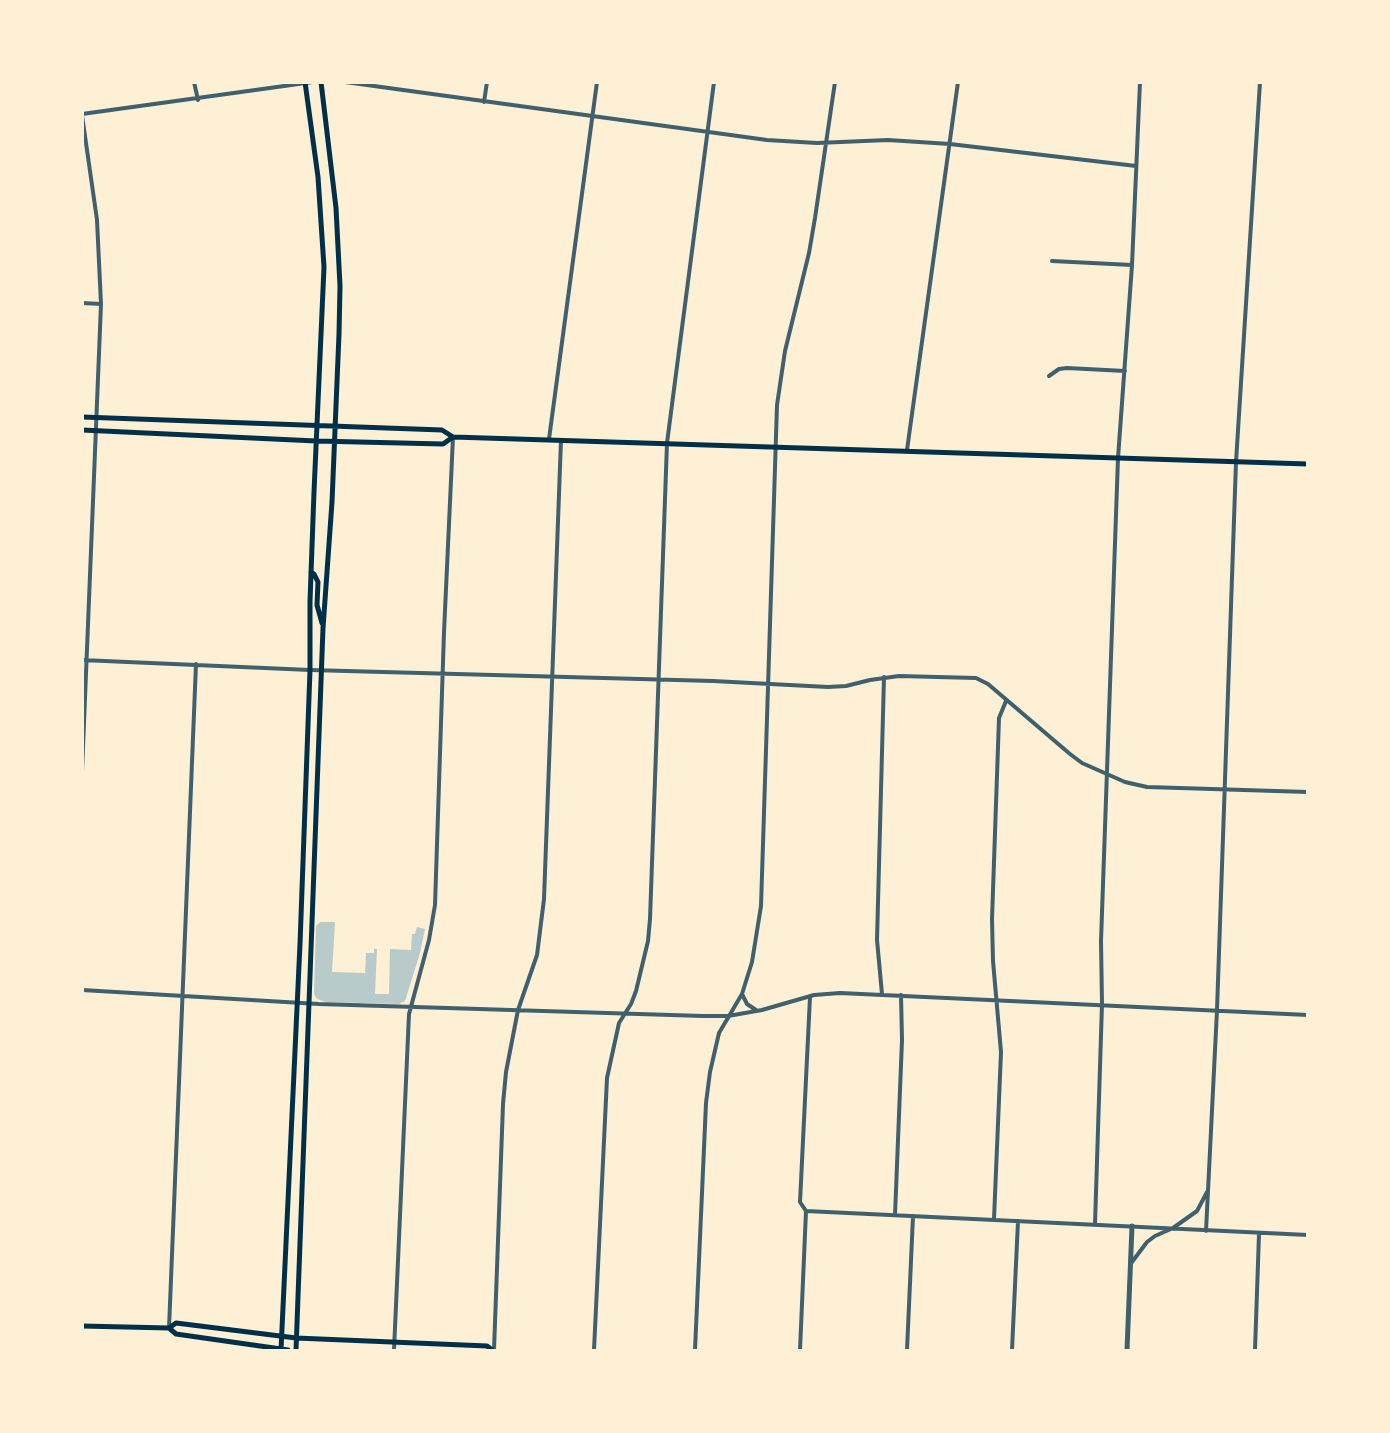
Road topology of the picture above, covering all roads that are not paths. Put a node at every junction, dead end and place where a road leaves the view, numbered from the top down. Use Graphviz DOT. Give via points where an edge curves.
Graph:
graph roads {
  1 [pos="194,82"];
  2 [pos="313,82"];
  3 [pos="321,82"];
  4 [pos="345,82"];
  5 [pos="487,82"];
  6 [pos="597,82"];
  7 [pos="714,82"];
  8 [pos="835,82"];
  9 [pos="958,82"];
  10 [pos="1140,82"];
  11 [pos="1260,82"];
  12 [pos="305,83"];
  13 [pos="198,100"];
  14 [pos="484,102"];
  15 [pos="82,115"];
  16 [pos="592,116"];
  17 [pos="708,133"];
  18 [pos="826,143"];
  19 [pos="950,144"];
  20 [pos="1136,166"];
  21 [pos="1052,261"];
  22 [pos="1132,265"];
  23 [pos="82,303"];
  24 [pos="101,304"];
  25 [pos="1125,371"];
  26 [pos="1049,376"];
  27 [pos="82,417"];
  28 [pos="97,418"];
  29 [pos="180,421"];
  30 [pos="317,425"];
  31 [pos="334,426"];
  32 [pos="82,430"];
  33 [pos="97,431"];
  34 [pos="180,435"];
  35 [pos="453,437"];
  36 [pos="549,439"];
  37 [pos="561,440"];
  38 [pos="316,441"];
  39 [pos="334,441"];
  40 [pos="667,443"];
  41 [pos="775,446"];
  42 [pos="907,450"];
  43 [pos="1118,458"];
  44 [pos="1236,462"];
  45 [pos="1308,464"];
  46 [pos="311,572"];
  47 [pos="323,628"];
  48 [pos="85,660"];
  49 [pos="196,664"];
  50 [pos="310,670"];
  51 [pos="322,670"];
  52 [pos="442,674"];
  53 [pos="552,677"];
  54 [pos="884,677"];
  55 [pos="660,681"];
  56 [pos="768,683"];
  57 [pos="1006,701"];
  58 [pos="82,772"];
  59 [pos="1107,775"];
  60 [pos="1224,790"];
  61 [pos="1308,792"];
  62 [pos="82,990"];
  63 [pos="742,994"];
  64 [pos="882,994"];
  65 [pos="901,995"];
  66 [pos="810,996"];
  67 [pos="182,997"];
  68 [pos="998,1000"];
  69 [pos="297,1003"];
  70 [pos="308,1004"];
  71 [pos="1102,1004"];
  72 [pos="409,1007"];
  73 [pos="518,1010"];
  74 [pos="1217,1010"];
  75 [pos="759,1011"];
  76 [pos="625,1014"];
  77 [pos="1308,1015"];
  78 [pos="728,1016"];
  79 [pos="292,1129"];
  80 [pos="303,1129"];
  81 [pos="1208,1188"];
  82 [pos="806,1211"];
  83 [pos="288,1214"];
  84 [pos="300,1214"];
  85 [pos="895,1215"];
  86 [pos="912,1216"];
  87 [pos="994,1220"];
  88 [pos="1018,1221"];
  89 [pos="1095,1224"];
  90 [pos="1132,1226"];
  91 [pos="1173,1228"];
  92 [pos="1206,1231"];
  93 [pos="1259,1234"];
  94 [pos="1308,1235"];
  95 [pos="1130,1265"];
  96 [pos="82,1326"];
  97 [pos="169,1328"];
  98 [pos="281,1336"];
  99 [pos="296,1338"];
  100 [pos="395,1342"];
  101 [pos="281,1350"];
  102 [pos="288,1350"];
  103 [pos="296,1350"];
  104 [pos="394,1350"];
  105 [pos="493,1350"];
  106 [pos="594,1350"];
  107 [pos="696,1350"];
  108 [pos="800,1350"];
  109 [pos="907,1350"];
  110 [pos="1012,1350"];
  111 [pos="1127,1350"];
  112 [pos="1255,1350"];
  1 -- 13 [label="street"];
  2 -- 12 [label="street"];
  3 -- 31 [label="main road" via="338,246"];
  4 -- 14 [label="street"];
  5 -- 14 [label="street"];
  6 -- 16 [label="street"];
  7 -- 17 [label="street"];
  8 -- 18 [label="street"];
  9 -- 19 [label="street"];
  10 -- 20 [label="street"];
  11 -- 44 [label="street"];
  12 -- 13 [label="street"];
  12 -- 30 [label="main road" via="318,177 324,267"];
  13 -- 15 [label="street"];
  14 -- 16 [label="street"];
  15 -- 24 [label="street" via="97,220"];
  16 -- 17 [label="street"];
  16 -- 36 [label="street"];
  17 -- 18 [label="street"];
  17 -- 40 [label="street"];
  18 -- 19 [label="street" via="888,140"];
  18 -- 41 [label="street" via="809,253 785,351"];
  19 -- 20 [label="street"];
  19 -- 42 [label="street"];
  20 -- 22 [label="street"];
  21 -- 22 [label="street"];
  22 -- 25 [label="street"];
  23 -- 24 [label="street"];
  24 -- 28 [label="street"];
  25 -- 26 [label="street" via="1067,368"];
  25 -- 43 [label="street"];
  27 -- 28 [label="main road"];
  28 -- 29 [label="main road"];
  28 -- 33 [label="street"];
  29 -- 30 [label="main road"];
  29 -- 34 [label="main road"];
  30 -- 31 [label="main road"];
  30 -- 38 [label="main road"];
  31 -- 35 [label="main road" via="442,430"];
  31 -- 39 [label="main road"];
  32 -- 33 [label="main road"];
  33 -- 34 [label="main road"];
  33 -- 48 [label="street"];
  34 -- 38 [label="main road"];
  35 -- 36 [label="main road"];
  35 -- 39 [label="main road" via="443,444"];
  35 -- 52 [label="street"];
  36 -- 37 [label="main road"];
  37 -- 40 [label="main road"];
  37 -- 53 [label="street"];
  38 -- 39 [label="main road"];
  38 -- 46 [label="main road"];
  39 -- 47 [label="main road"];
  40 -- 41 [label="main road"];
  40 -- 55 [label="street"];
  41 -- 42 [label="main road"];
  41 -- 56 [label="street"];
  42 -- 43 [label="main road"];
  43 -- 44 [label="main road"];
  43 -- 59 [label="street"];
  44 -- 45 [label="main road"];
  44 -- 60 [label="street"];
  46 -- 47 [label="main road" via="318,582 317,605"];
  46 -- 50 [label="main road"];
  47 -- 51 [label="main road"];
  48 -- 49 [label="street"];
  48 -- 58 [label="street"];
  49 -- 50 [label="street"];
  49 -- 67 [label="street"];
  50 -- 51 [label="street"];
  50 -- 69 [label="main road"];
  51 -- 52 [label="street"];
  51 -- 70 [label="main road"];
  52 -- 53 [label="street"];
  52 -- 72 [label="street" via="435,905"];
  53 -- 55 [label="street"];
  53 -- 73 [label="street" via="541,929 537,955"];
  54 -- 56 [label="street" via="846,686"];
  54 -- 57 [label="street" via="976,678"];
  54 -- 64 [label="street" via="877,940"];
  55 -- 56 [label="street"];
  55 -- 76 [label="street" via="648,941 636,991"];
  56 -- 63 [label="street" via="761,906 752,962"];
  57 -- 59 [label="street" via="1070,754"];
  57 -- 68 [label="street" via="999,718 992,919"];
  59 -- 60 [label="street" via="1147,787"];
  59 -- 71 [label="street"];
  60 -- 61 [label="street"];
  60 -- 74 [label="street"];
  62 -- 67 [label="street"];
  63 -- 75 [label="street" via="747,1004"];
  63 -- 78 [label="street"];
  64 -- 65 [label="street"];
  64 -- 66 [label="street"];
  65 -- 68 [label="street"];
  65 -- 85 [label="street"];
  66 -- 75 [label="street"];
  66 -- 82 [label="street" via="800,1202"];
  67 -- 69 [label="street"];
  67 -- 97 [label="street"];
  68 -- 71 [label="street"];
  68 -- 87 [label="street" via="1001,1052"];
  69 -- 70 [label="street"];
  69 -- 79 [label="main road"];
  70 -- 72 [label="street"];
  70 -- 80 [label="main road"];
  71 -- 74 [label="street"];
  71 -- 89 [label="street"];
  72 -- 73 [label="street"];
  72 -- 100 [label="street"];
  73 -- 76 [label="street"];
  73 -- 105 [label="street" via="503,1104"];
  74 -- 77 [label="street"];
  74 -- 81 [label="street"];
  75 -- 78 [label="street"];
  76 -- 78 [label="street"];
  76 -- 106 [label="street" via="619,1023 607,1078"];
  78 -- 107 [label="street" via="715,1047 706,1103"];
  79 -- 80 [label="main road"];
  79 -- 83 [label="main road"];
  80 -- 84 [label="main road"];
  81 -- 91 [label="street" via="1197,1211"];
  81 -- 92 [label="street"];
  82 -- 85 [label="street"];
  82 -- 108 [label="street"];
  83 -- 84 [label="main road"];
  83 -- 98 [label="main road"];
  84 -- 99 [label="main road"];
  85 -- 86 [label="street"];
  86 -- 87 [label="street"];
  86 -- 109 [label="street"];
  87 -- 88 [label="street"];
  88 -- 89 [label="street"];
  88 -- 110 [label="street"];
  89 -- 90 [label="street"];
  90 -- 91 [label="street"];
  90 -- 95 [label="street"];
  91 -- 92 [label="street"];
  91 -- 95 [label="street" via="1147,1242"];
  92 -- 93 [label="street"];
  93 -- 94 [label="street"];
  93 -- 112 [label="street"];
  95 -- 111 [label="street"];
  96 -- 97 [label="main road"];
  97 -- 98 [label="main road" via="176,1323"];
  97 -- 101 [label="main road" via="176,1334"];
  98 -- 99 [label="main road"];
  98 -- 101 [label="main road"];
  99 -- 100 [label="main road"];
  99 -- 103 [label="main road"];
  100 -- 104 [label="street"];
  100 -- 105 [label="main road" via="487,1346"];
  101 -- 102 [label="main road"];
}
